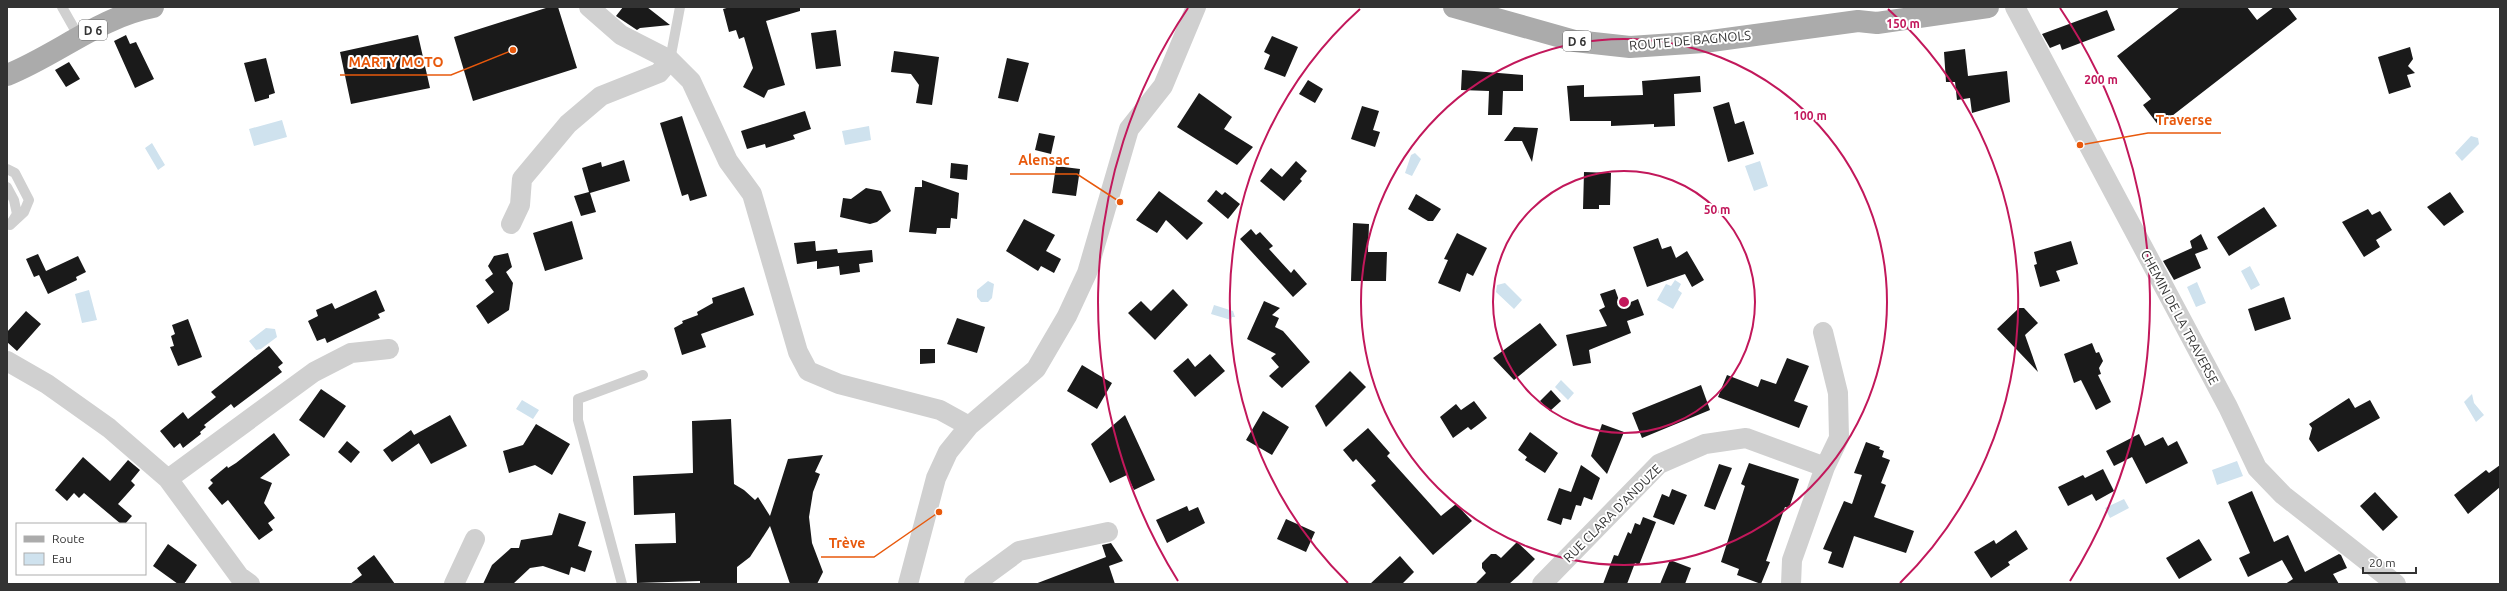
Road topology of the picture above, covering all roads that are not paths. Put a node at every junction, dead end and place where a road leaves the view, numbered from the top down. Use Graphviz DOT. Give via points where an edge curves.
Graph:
graph roads {
  1 [pos="62,7"];
  2 [pos="153,7"];
  3 [pos="589,7"];
  4 [pos="680,7"];
  5 [pos="1196,7"];
  6 [pos="1454,7"];
  7 [pos="1922,7"];
  8 [pos="1988,7"];
  9 [pos="2015,7"];
  10 [pos="129,10"];
  11 [pos="1858,21"];
  12 [pos="79,37"];
  13 [pos="670,60"];
  14 [pos="36,63"];
  15 [pos="7,75"];
  16 [pos="7,88"];
  17 [pos="7,169"];
  18 [pos="7,187"];
  19 [pos="511,224"];
  20 [pos="9,226"];
  21 [pos="1823,332"];
  22 [pos="389,349"];
  23 [pos="7,361"];
  24 [pos="643,375"];
  25 [pos="969,426"];
  26 [pos="1825,467"];
  27 [pos="168,479"];
  28 [pos="1108,532"];
  29 [pos="475,539"];
  30 [pos="250,584"];
  31 [pos="454,584"];
  32 [pos="622,584"];
  33 [pos="908,584"];
  34 [pos="974,584"];
  35 [pos="1542,584"];
  36 [pos="1791,584"];
  37 [pos="2396,584"];
  1 -- 12 [label="lane"];
  2 -- 10 [label="main road, D 6"];
  3 -- 13 [label="street" via="621,35"];
  4 -- 13 [label="lane"];
  5 -- 25 [label="street" via="1163,86 1129,129 1087,273 1067,316 1036,369"];
  6 -- 11 [label="main road, ROUTE DE BAGNOLS / D 6" via="1575,41 1630,47 1704,42"];
  7 -- 11 [label="main road, ROUTE DE BAGNOLS / D 6" via="1872,15"];
  8 -- 11 [label="main road, ROUTE DE BAGNOLS / D 6" via="1876,23"];
  9 -- 37 [label="street, CHEMIN DE LA TRAVERSE" via="2228,407 2257,468 2283,495"];
  10 -- 12 [label="main road, D 6"];
  12 -- 14 [label="main road, D 6"];
  13 -- 19 [label="street" via="659,73 601,96 568,124 522,179 520,205"];
  13 -- 25 [label="street" via="691,81 728,161 752,194 798,352 808,371 839,384 940,410"];
  14 -- 15 [label="main road, D 6"];
  14 -- 16 [label="main road, D 6"];
  17 -- 20 [label="lane" via="15,173 30,200 24,212"];
  18 -- 20 [label="lane" via="14,200 17,214"];
  21 -- 26 [label="street" via="1838,393 1839,438"];
  22 -- 27 [label="street" via="351,354 314,372"];
  23 -- 27 [label="street" via="47,384 109,428"];
  24 -- 32 [label="lane" via="578,399 578,420"];
  25 -- 33 [label="street" via="948,452 936,478"];
  26 -- 35 [label="street, RUE CLARA D'ANDUZE" via="1746,438 1705,444 1659,464"];
  26 -- 36 [label="street" via="1792,560"];
  27 -- 30 [label="street" via="239,576"];
  28 -- 34 [label="street" via="1019,551"];
  29 -- 31 [label="street"];
}
